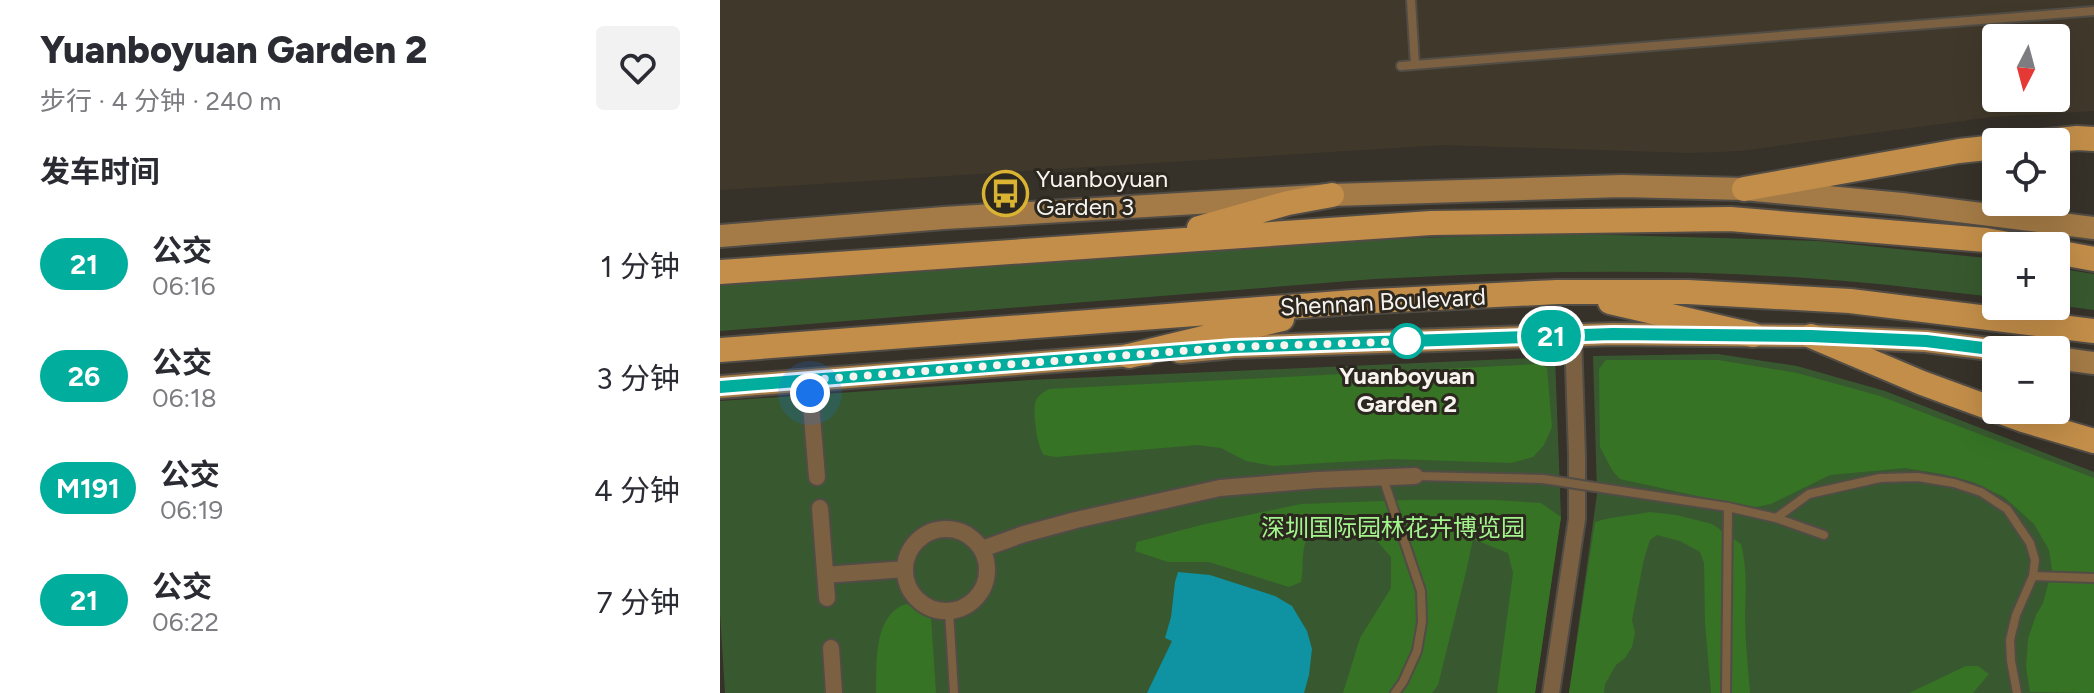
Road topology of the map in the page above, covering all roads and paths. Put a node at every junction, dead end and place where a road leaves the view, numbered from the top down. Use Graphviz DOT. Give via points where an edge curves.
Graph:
graph roads {
  1 [pos="1411,0"];
  2 [pos="2094,11"];
  3 [pos="1415,65"];
  4 [pos="1401,66"];
  5 [pos="2070,139"];
  6 [pos="2094,139"];
  7 [pos="1982,149"];
  8 [pos="1744,189"];
  9 [pos="1332,195"];
  10 [pos="2094,228"];
  11 [pos="720,236"];
  12 [pos="1982,240"];
  13 [pos="1136,243"];
  14 [pos="2070,255"];
  15 [pos="2094,259"];
  16 [pos="720,272"];
  17 [pos="1557,292"];
  18 [pos="1353,302"];
  19 [pos="2094,331"];
  20 [pos="1573,335"];
  21 [pos="1753,335"];
  22 [pos="1811,336"];
  23 [pos="1982,348"];
  24 [pos="720,350"];
  25 [pos="1129,356"];
  26 [pos="2070,360"];
  27 [pos="2094,363"];
  28 [pos="809,380"];
  29 [pos="720,387"];
  30 [pos="2094,441"];
  31 [pos="1415,476"];
  32 [pos="817,477"];
  33 [pos="1383,477"];
  34 [pos="1728,507"];
  35 [pos="820,508"];
  36 [pos="1776,518"];
  37 [pos="1824,535"];
  38 [pos="982,549"];
  39 [pos="905,569"];
  40 [pos="825,575"];
  41 [pos="2033,576"];
  42 [pos="2094,578"];
  43 [pos="827,598"];
  44 [pos="949,610"];
  45 [pos="831,648"];
  46 [pos="834,693"];
  47 [pos="954,693"];
  48 [pos="1395,693"];
  49 [pos="1551,693"];
  50 [pos="1726,693"];
  51 [pos="2017,693"];
  1 -- 3 [label="lane"];
  2 -- 3 [label="lane"];
  3 -- 4 [label="lane"];
  5 -- 6 [label="main road"];
  7 -- 8 [label="main road"];
  8 -- 9 [label="main road" via="1622,186"];
  8 -- 10 [label="main road"];
  9 -- 11 [label="main road"];
  9 -- 13 [label="main road"];
  12 -- 13 [label="main road" via="1730,219 1431,223"];
  13 -- 16 [label="main road"];
  14 -- 15 [label="main road"];
  17 -- 18 [label="main road, Shennan Boulevard"];
  17 -- 19 [label="main road, Shennan Boulevard" via="1688,292 1850,301"];
  17 -- 21 [label="main road"];
  18 -- 24 [label="main road, Shennan Boulevard"];
  18 -- 25 [label="main road"];
  20 -- 21 [label="main road"];
  20 -- 25 [label="main road" via="1233,347"];
  20 -- 49 [label="street" via="1577,519"];
  21 -- 22 [label="main road"];
  22 -- 23 [label="main road"];
  22 -- 30 [label="main road" via="1922,383"];
  25 -- 28 [label="main road"];
  26 -- 27 [label="main road"];
  28 -- 29 [label="main road"];
  28 -- 32 [label="street"];
  31 -- 33 [label="street"];
  31 -- 34 [label="lane, bridge" via="1543,479"];
  33 -- 38 [label="street" via="1220,488 1076,520"];
  33 -- 48 [label="lane" via="1421,591 1417,651"];
  34 -- 36 [label="lane"];
  34 -- 50 [label="lane"];
  35 -- 40 [label="street"];
  36 -- 37 [label="lane"];
  36 -- 41 [label="lane" via="1809,494 1854,483 1918,477 1954,483 2007,509 2030,543"];
  38 -- 39 [label="street" via="962,532 936,530 914,545"];
  38 -- 44 [label="street" via="987,562 983,589 963,607"];
  39 -- 40 [label="street"];
  39 -- 44 [label="street" via="907,583 923,604"];
  40 -- 43 [label="street"];
  41 -- 42 [label="lane"];
  41 -- 51 [label="lane" via="2010,640"];
  44 -- 47 [label="lane"];
  45 -- 46 [label="street"];
}
